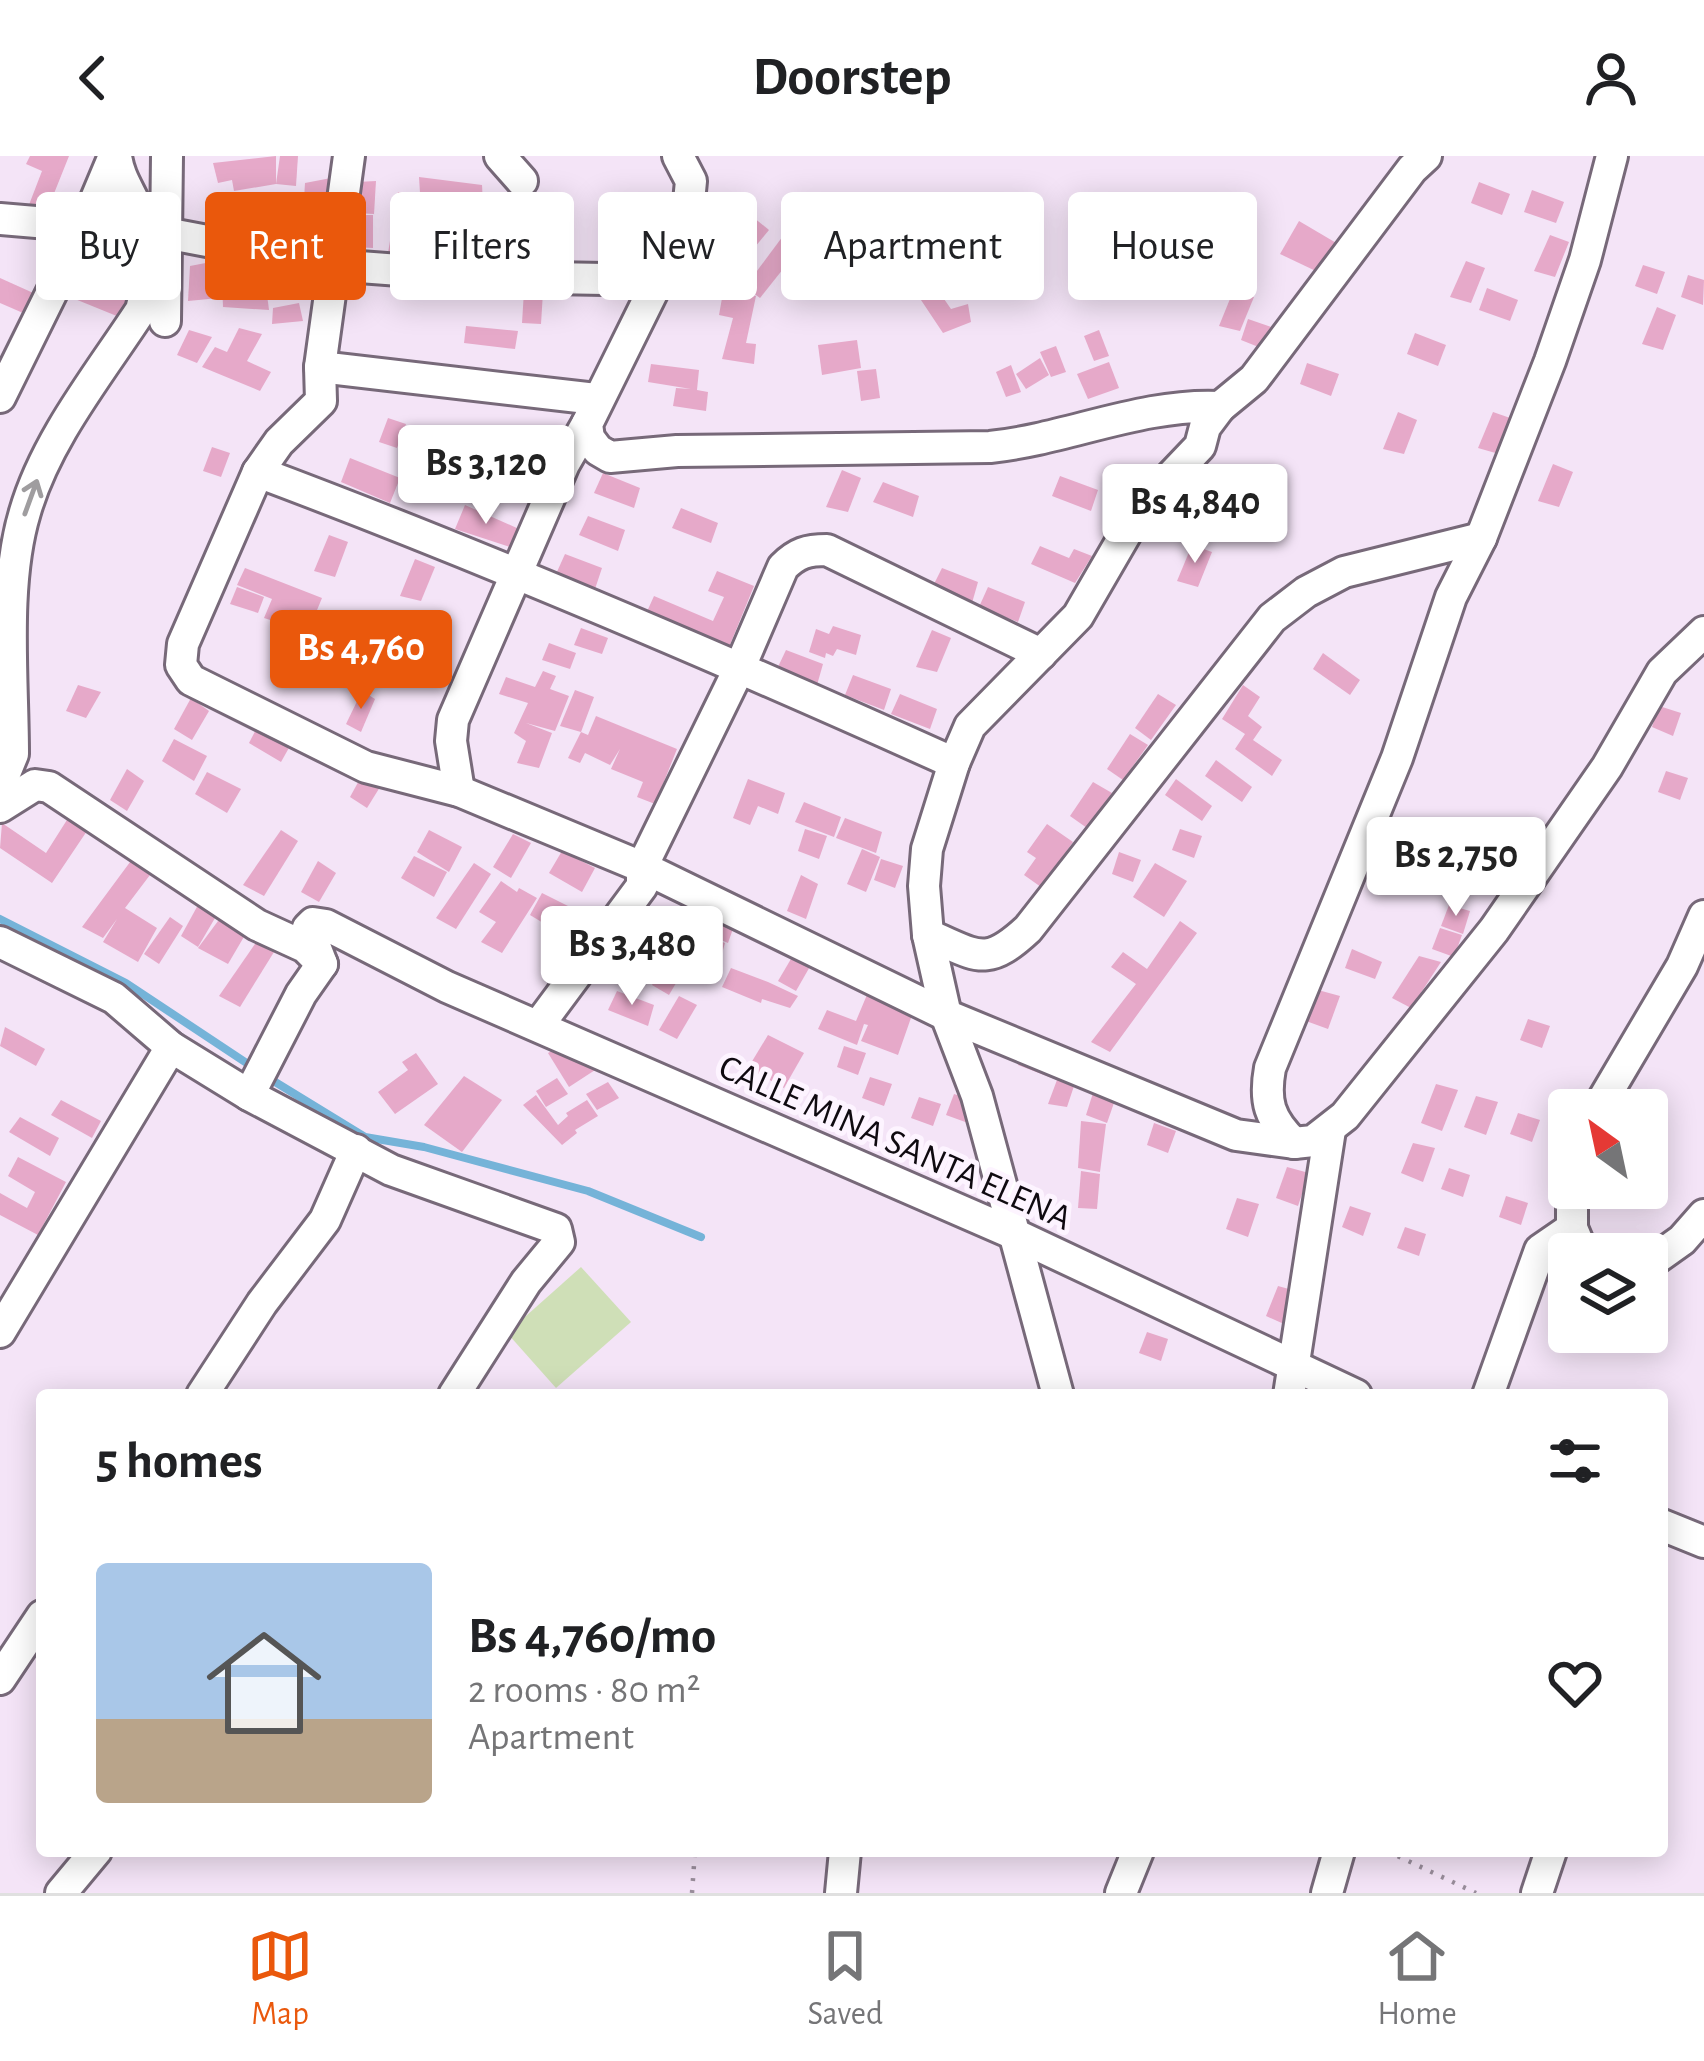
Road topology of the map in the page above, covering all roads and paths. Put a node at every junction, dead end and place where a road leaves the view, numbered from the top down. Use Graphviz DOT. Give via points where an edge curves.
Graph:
graph roads {
  1 [pos="115,156"];
  2 [pos="167,156"];
  3 [pos="349,156"];
  4 [pos="500,156"];
  5 [pos="678,156"];
  6 [pos="1426,156"];
  7 [pos="1612,156"];
  8 [pos="522,181"];
  9 [pos="99,192"];
  10 [pos="128,192"];
  11 [pos="161,192"];
  12 [pos="344,192"];
  13 [pos="691,192"];
  14 [pos="0,219"];
  15 [pos="36,222"];
  16 [pos="366,267"];
  17 [pos="598,279"];
  18 [pos="48,300"];
  19 [pos="144,300"];
  20 [pos="162,300"];
  21 [pos="329,300"];
  22 [pos="648,300"];
  23 [pos="165,321"];
  24 [pos="320,368"];
  25 [pos="0,397"];
  26 [pos="1220,407"];
  27 [pos="592,411"];
  28 [pos="258,472"];
  29 [pos="1480,538"];
  30 [pos="518,576"];
  31 [pos="7,594"];
  32 [pos="1704,632"];
  33 [pos="1041,654"];
  34 [pos="740,667"];
  35 [pos="954,763"];
  36 [pos="6,791"];
  37 [pos="458,791"];
  38 [pos="642,867"];
  39 [pos="1704,916"];
  40 [pos="928,934"];
  41 [pos="0,942"];
  42 [pos="322,964"];
  43 [pos="946,1015"];
  44 [pos="538,1026"];
  45 [pos="171,1047"];
  46 [pos="1609,1089"];
  47 [pos="249,1095"];
  48 [pos="1330,1130"];
  49 [pos="1294,1143"];
  50 [pos="356,1150"];
  51 [pos="1704,1215"];
  52 [pos="1012,1233"];
  53 [pos="1548,1248"];
  54 [pos="1668,1250"];
  55 [pos="0,1333"];
  56 [pos="1291,1381"];
  57 [pos="206,1389"];
  58 [pos="458,1389"];
  59 [pos="1056,1389"];
  60 [pos="1328,1389"];
  61 [pos="1490,1389"];
  62 [pos="1668,1527"];
  63 [pos="1704,1542"];
  64 [pos="36,1625"];
  65 [pos="0,1679"];
  66 [pos="91,1857"];
  67 [pos="694,1857"];
  68 [pos="845,1857"];
  69 [pos="1136,1857"];
  70 [pos="1337,1857"];
  71 [pos="1401,1857"];
  72 [pos="1549,1857"];
  73 [pos="61,1893"];
  74 [pos="692,1893"];
  75 [pos="842,1893"];
  76 [pos="1121,1893"];
  77 [pos="1327,1893"];
  78 [pos="1476,1893"];
  79 [pos="1537,1893"];
  1 -- 9 [label="street"];
  1 -- 10 [label="street"];
  2 -- 11 [label="street"];
  3 -- 12 [label="street"];
  4 -- 8 [label="street"];
  5 -- 13 [label="street"];
  6 -- 26 [label="street" via="1254,379"];
  7 -- 29 [label="street" via="1571,300"];
  14 -- 15 [label="street"];
  16 -- 17 [label="street"];
  18 -- 25 [label="street"];
  31 -- 19 [label="street, one-way" via="37,478"];
  20 -- 23 [label="street"];
  21 -- 24 [label="street"];
  22 -- 27 [label="street"];
  24 -- 27 [label="street"];
  24 -- 28 [label="street" via="321,401"];
  26 -- 27 [label="street" via="1185,405 990,447 610,457 589,438"];
  26 -- 33 [label="street" via="1200,446 1129,528 1078,616"];
  27 -- 30 [label="street"];
  28 -- 30 [label="street"];
  28 -- 37 [label="street" via="183,644 191,680 366,767"];
  29 -- 40 [label="street" via="1344,572 1272,619 1003,952 982,957"];
  29 -- 49 [label="street" via="1270,1068 1269,1112"];
  30 -- 34 [label="street"];
  30 -- 37 [label="street" via="453,720"];
  31 -- 36 [label="street" via="13,754"];
  32 -- 48 [label="street" via="1662,672 1494,930"];
  33 -- 34 [label="street" via="826,550 809,550 783,567"];
  33 -- 35 [label="street" via="970,726"];
  34 -- 35 [label="street"];
  34 -- 38 [label="street"];
  35 -- 40 [label="street" via="927,849"];
  36 -- 42 [label="street" via="49,788"];
  37 -- 38 [label="street"];
  38 -- 43 [label="street"];
  38 -- 44 [label="street" via="642,886"];
  39 -- 46 [label="street"];
  40 -- 43 [label="street"];
  41 -- 45 [label="street" via="114,998"];
  42 -- 44 [label="street, CALLE MINA SANTA ELENA" via="313,923"];
  42 -- 47 [label="street, CALLE MINA SANTA ELENA"];
  43 -- 49 [label="street" via="1236,1135"];
  43 -- 52 [label="street"];
  44 -- 52 [label="street, CALLE MINA SANTA ELENA"];
  45 -- 47 [label="street"];
  45 -- 55 [label="street"];
  47 -- 50 [label="street"];
  48 -- 49 [label="street"];
  48 -- 56 [label="street"];
  50 -- 57 [label="street" via="325,1220"];
  50 -- 58 [label="street" via="556,1229 559,1242"];
  51 -- 54 [label="street"];
  52 -- 56 [label="street, CALLE MINA SANTA ELENA"];
  52 -- 59 [label="street"];
  53 -- 61 [label="street" via="1540,1250"];
  56 -- 60 [label="street, CALLE MINA SANTA ELENA"];
  62 -- 63 [label="street"];
  64 -- 65 [label="street"];
  66 -- 73 [label="street"];
  67 -- 74 [label="path"];
  68 -- 75 [label="street"];
  69 -- 76 [label="street"];
  70 -- 77 [label="street"];
  71 -- 78 [label="path"];
  72 -- 79 [label="street"];
}
